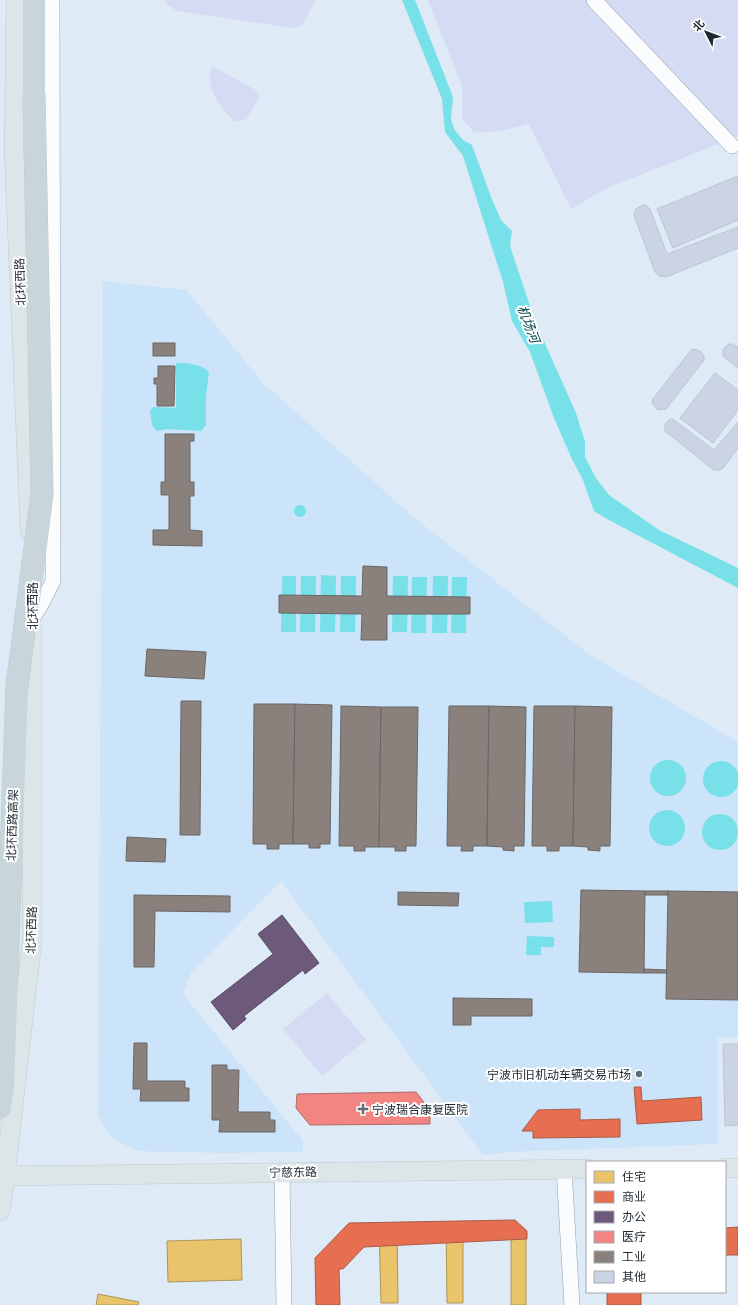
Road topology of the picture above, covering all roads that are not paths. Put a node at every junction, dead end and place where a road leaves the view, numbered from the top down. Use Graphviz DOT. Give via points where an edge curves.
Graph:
graph roads {
  1 [pos="16,0"];
  2 [pos="34,0"];
  3 [pos="52,0"];
  4 [pos="594,0"];
  5 [pos="732,146"];
  6 [pos="32,619"];
  7 [pos="0,1108"];
  8 [pos="586,1168"];
  9 [pos="726,1168"];
  10 [pos="738,1168"];
  11 [pos="564,1169"];
  12 [pos="282,1172"];
  13 [pos="3,1176"];
  14 [pos="0,1211"];
  15 [pos="284,1305"];
  16 [pos="572,1305"];
  1 -- 6 [label="main road, 北环西路" via="14,149 32,560"];
  2 -- 7 [label="highway, 北环西路高架, bridge" via="42,494 17,686 3,1086"];
  3 -- 6 [label="street" via="53,581"];
  4 -- 5 [label="street"];
  6 -- 13 [label="main road, 北环西路" via="32,942"];
  8 -- 11 [label="main road, 宁慈东路"];
  9 -- 10 [label="main road"];
  11 -- 12 [label="main road, 宁慈东路"];
  11 -- 16 [label="street"];
  12 -- 13 [label="main road, 宁慈东路"];
  12 -- 15 [label="street"];
  13 -- 14 [label="main road, 北环西路"];
}
